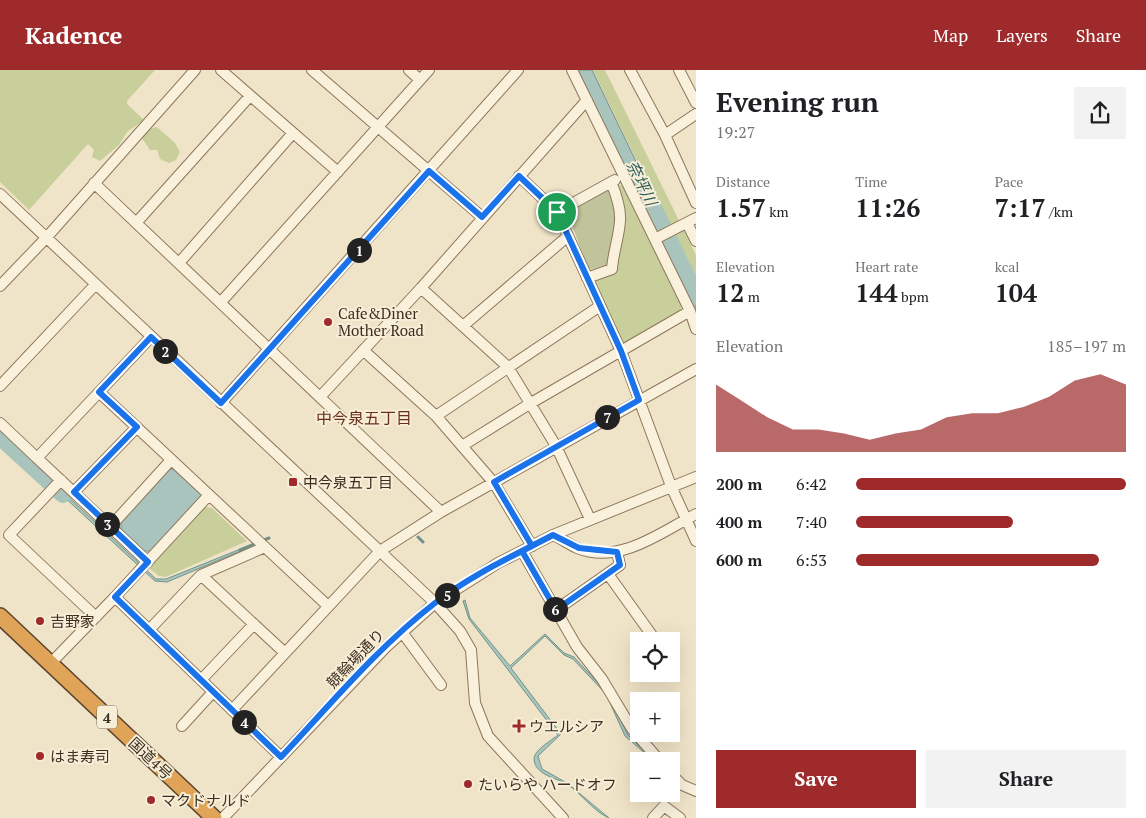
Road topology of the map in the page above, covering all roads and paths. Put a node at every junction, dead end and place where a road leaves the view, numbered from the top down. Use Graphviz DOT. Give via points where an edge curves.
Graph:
graph roads {
  1 [pos="195,70"];
  2 [pos="221,70"];
  3 [pos="312,70"];
  4 [pos="409,70"];
  5 [pos="429,70"];
  6 [pos="518,70"];
  7 [pos="572,70"];
  8 [pos="630,70"];
  9 [pos="679,70"];
  10 [pos="420,80"];
  11 [pos="250,96"];
  12 [pos="587,100"];
  13 [pos="696,103"];
  14 [pos="696,114"];
  15 [pos="378,127"];
  16 [pos="293,133"];
  17 [pos="665,135"];
  18 [pos="429,171"];
  19 [pos="338,172"];
  20 [pos="624,175"];
  21 [pos="519,176"];
  22 [pos="611,182"];
  23 [pos="94,183"];
  24 [pos="0,194"];
  25 [pos="696,202"];
  26 [pos="557,212"];
  27 [pos="482,217"];
  28 [pos="692,221"];
  29 [pos="136,224"];
  30 [pos="568,236"];
  31 [pos="47,237"];
  32 [pos="655,239"];
  33 [pos="696,241"];
  34 [pos="179,263"];
  35 [pos="587,278"];
  36 [pos="95,285"];
  37 [pos="0,286"];
  38 [pos="421,288"];
  39 [pos="221,302"];
  40 [pos="600,306"];
  41 [pos="690,311"];
  42 [pos="463,326"];
  43 [pos="696,329"];
  44 [pos="151,337"];
  45 [pos="270,350"];
  46 [pos="363,350"];
  47 [pos="621,351"];
  48 [pos="508,367"];
  49 [pos="696,368"];
  50 [pos="0,386"];
  51 [pos="99,392"];
  52 [pos="320,397"];
  53 [pos="639,400"];
  54 [pos="221,403"];
  55 [pos="531,403"];
  56 [pos="436,416"];
  57 [pos="0,423"];
  58 [pos="137,427"];
  59 [pos="462,446"];
  60 [pos="556,446"];
  61 [pos="37,458"];
  62 [pos="171,460"];
  63 [pos="696,477"];
  64 [pos="61,480"];
  65 [pos="494,482"];
  66 [pos="671,486"];
  67 [pos="74,492"];
  68 [pos="209,495"];
  69 [pos="441,512"];
  70 [pos="691,517"];
  71 [pos="590,519"];
  72 [pos="110,526"];
  73 [pos="553,535"];
  74 [pos="696,541"];
  75 [pos="532,546"];
  76 [pos="265,547"];
  77 [pos="380,551"];
  78 [pos="522,551"];
  79 [pos="617,552"];
  80 [pos="148,562"];
  81 [pos="608,574"];
  82 [pos="201,576"];
  83 [pos="115,597"];
  84 [pos="435,603"];
  85 [pos="328,606"];
  86 [pos="556,610"];
  87 [pos="0,616"];
  88 [pos="96,617"];
  89 [pos="254,624"];
  90 [pos="149,630"];
  91 [pos="402,632"];
  92 [pos="650,632"];
  93 [pos="285,653"];
  94 [pos="50,664"];
  95 [pos="201,680"];
  96 [pos="441,685"];
  97 [pos="213,692"];
  98 [pos="232,710"];
  99 [pos="182,726"];
  100 [pos="652,752"];
  101 [pos="281,757"];
  102 [pos="680,783"];
  103 [pos="696,791"];
  104 [pos="214,818"];
  105 [pos="223,818"];
  106 [pos="563,818"];
  107 [pos="653,818"];
  108 [pos="680,818"];
  1 -- 23 [label="street"];
  2 -- 11 [label="street"];
  3 -- 15 [label="street"];
  4 -- 10 [label="street"];
  5 -- 10 [label="street"];
  6 -- 18 [label="street"];
  7 -- 12 [label="street"];
  8 -- 17 [label="street"];
  9 -- 13 [label="street"];
  10 -- 15 [label="street"];
  11 -- 16 [label="street"];
  11 -- 29 [label="street"];
  12 -- 20 [label="street"];
  12 -- 21 [label="street"];
  14 -- 17 [label="street"];
  15 -- 18 [label="street"];
  15 -- 19 [label="street"];
  16 -- 19 [label="street"];
  16 -- 34 [label="street"];
  17 -- 25 [label="street"];
  18 -- 27 [label="street"];
  18 -- 45 [label="street"];
  19 -- 39 [label="street"];
  20 -- 22 [label="street"];
  20 -- 32 [label="street"];
  21 -- 26 [label="street"];
  21 -- 27 [label="street"];
  22 -- 26 [label="street"];
  22 -- 35 [label="street" via="617,196 620,221 612,269"];
  23 -- 29 [label="street"];
  23 -- 31 [label="street"];
  24 -- 31 [label="street"];
  26 -- 30 [label="street"];
  27 -- 38 [label="street"];
  28 -- 32 [label="street"];
  28 -- 33 [label="street"];
  29 -- 34 [label="street"];
  30 -- 35 [label="street"];
  30 -- 42 [label="street"];
  31 -- 36 [label="street"];
  31 -- 37 [label="street"];
  32 -- 41 [label="street"];
  34 -- 39 [label="street"];
  35 -- 40 [label="street"];
  36 -- 44 [label="street"];
  36 -- 50 [label="street"];
  38 -- 42 [label="street"];
  38 -- 46 [label="street"];
  39 -- 45 [label="street"];
  40 -- 47 [label="street"];
  40 -- 48 [label="street"];
  41 -- 43 [label="street"];
  41 -- 47 [label="street"];
  42 -- 48 [label="street"];
  44 -- 51 [label="street"];
  44 -- 54 [label="street"];
  45 -- 52 [label="street"];
  45 -- 54 [label="street"];
  46 -- 52 [label="street"];
  46 -- 56 [label="street"];
  47 -- 53 [label="street"];
  47 -- 55 [label="street"];
  48 -- 55 [label="street"];
  48 -- 56 [label="street"];
  49 -- 53 [label="street"];
  51 -- 58 [label="street"];
  51 -- 61 [label="street"];
  52 -- 69 [label="street"];
  53 -- 60 [label="street"];
  53 -- 66 [label="street"];
  54 -- 77 [label="street"];
  55 -- 59 [label="street"];
  55 -- 60 [label="street"];
  56 -- 59 [label="street"];
  57 -- 61 [label="street"];
  58 -- 62 [label="street"];
  58 -- 67 [label="street"];
  59 -- 65 [label="street"];
  60 -- 65 [label="street"];
  60 -- 71 [label="street"];
  61 -- 64 [label="street"];
  62 -- 68 [label="street"];
  62 -- 72 [label="street"];
  63 -- 66 [label="street, 競輪場通り"];
  64 -- 67 [label="street"];
  64 -- 88 [label="street" via="9,535"];
  65 -- 69 [label="street"];
  65 -- 75 [label="street"];
  66 -- 70 [label="street"];
  66 -- 71 [label="street, 競輪場通り"];
  67 -- 72 [label="street"];
  68 -- 76 [label="street"];
  68 -- 80 [label="street"];
  69 -- 77 [label="street"];
  70 -- 74 [label="street"];
  70 -- 79 [label="street" via="639,545"];
  71 -- 73 [label="street, 競輪場通り"];
  72 -- 80 [label="street"];
  73 -- 75 [label="street, 競輪場通り"];
  73 -- 79 [label="street" via="579,548"];
  75 -- 78 [label="street, 競輪場通り"];
  76 -- 82 [label="street"];
  76 -- 85 [label="street"];
  77 -- 84 [label="street"];
  77 -- 85 [label="street"];
  78 -- 84 [label="street, 競輪場通り"];
  78 -- 86 [label="street"];
  79 -- 81 [label="street" via="620,565"];
  80 -- 83 [label="street"];
  81 -- 86 [label="street"];
  81 -- 92 [label="street"];
  82 -- 89 [label="street"];
  82 -- 90 [label="street"];
  83 -- 88 [label="street"];
  83 -- 90 [label="street"];
  84 -- 91 [label="street, 競輪場通り"];
  84 -- 106 [label="street" via="460,631 471,650 475,702 488,736"];
  85 -- 93 [label="street"];
  86 -- 100 [label="street" via="632,729"];
  87 -- 94 [label="highway, 国道4号 / 4"];
  88 -- 94 [label="street"];
  89 -- 93 [label="street"];
  89 -- 95 [label="street"];
  90 -- 95 [label="street"];
  91 -- 96 [label="street"];
  91 -- 101 [label="street, 競輪場通り"];
  93 -- 98 [label="street"];
  94 -- 104 [label="highway, 国道4号 / 4"];
  95 -- 97 [label="street"];
  97 -- 98 [label="street"];
  97 -- 99 [label="street"];
  98 -- 101 [label="street"];
  101 -- 105 [label="street, 競輪場通り"];
  102 -- 103 [label="street"];
  107 -- 108 [label="street" via="664,806"];
}
